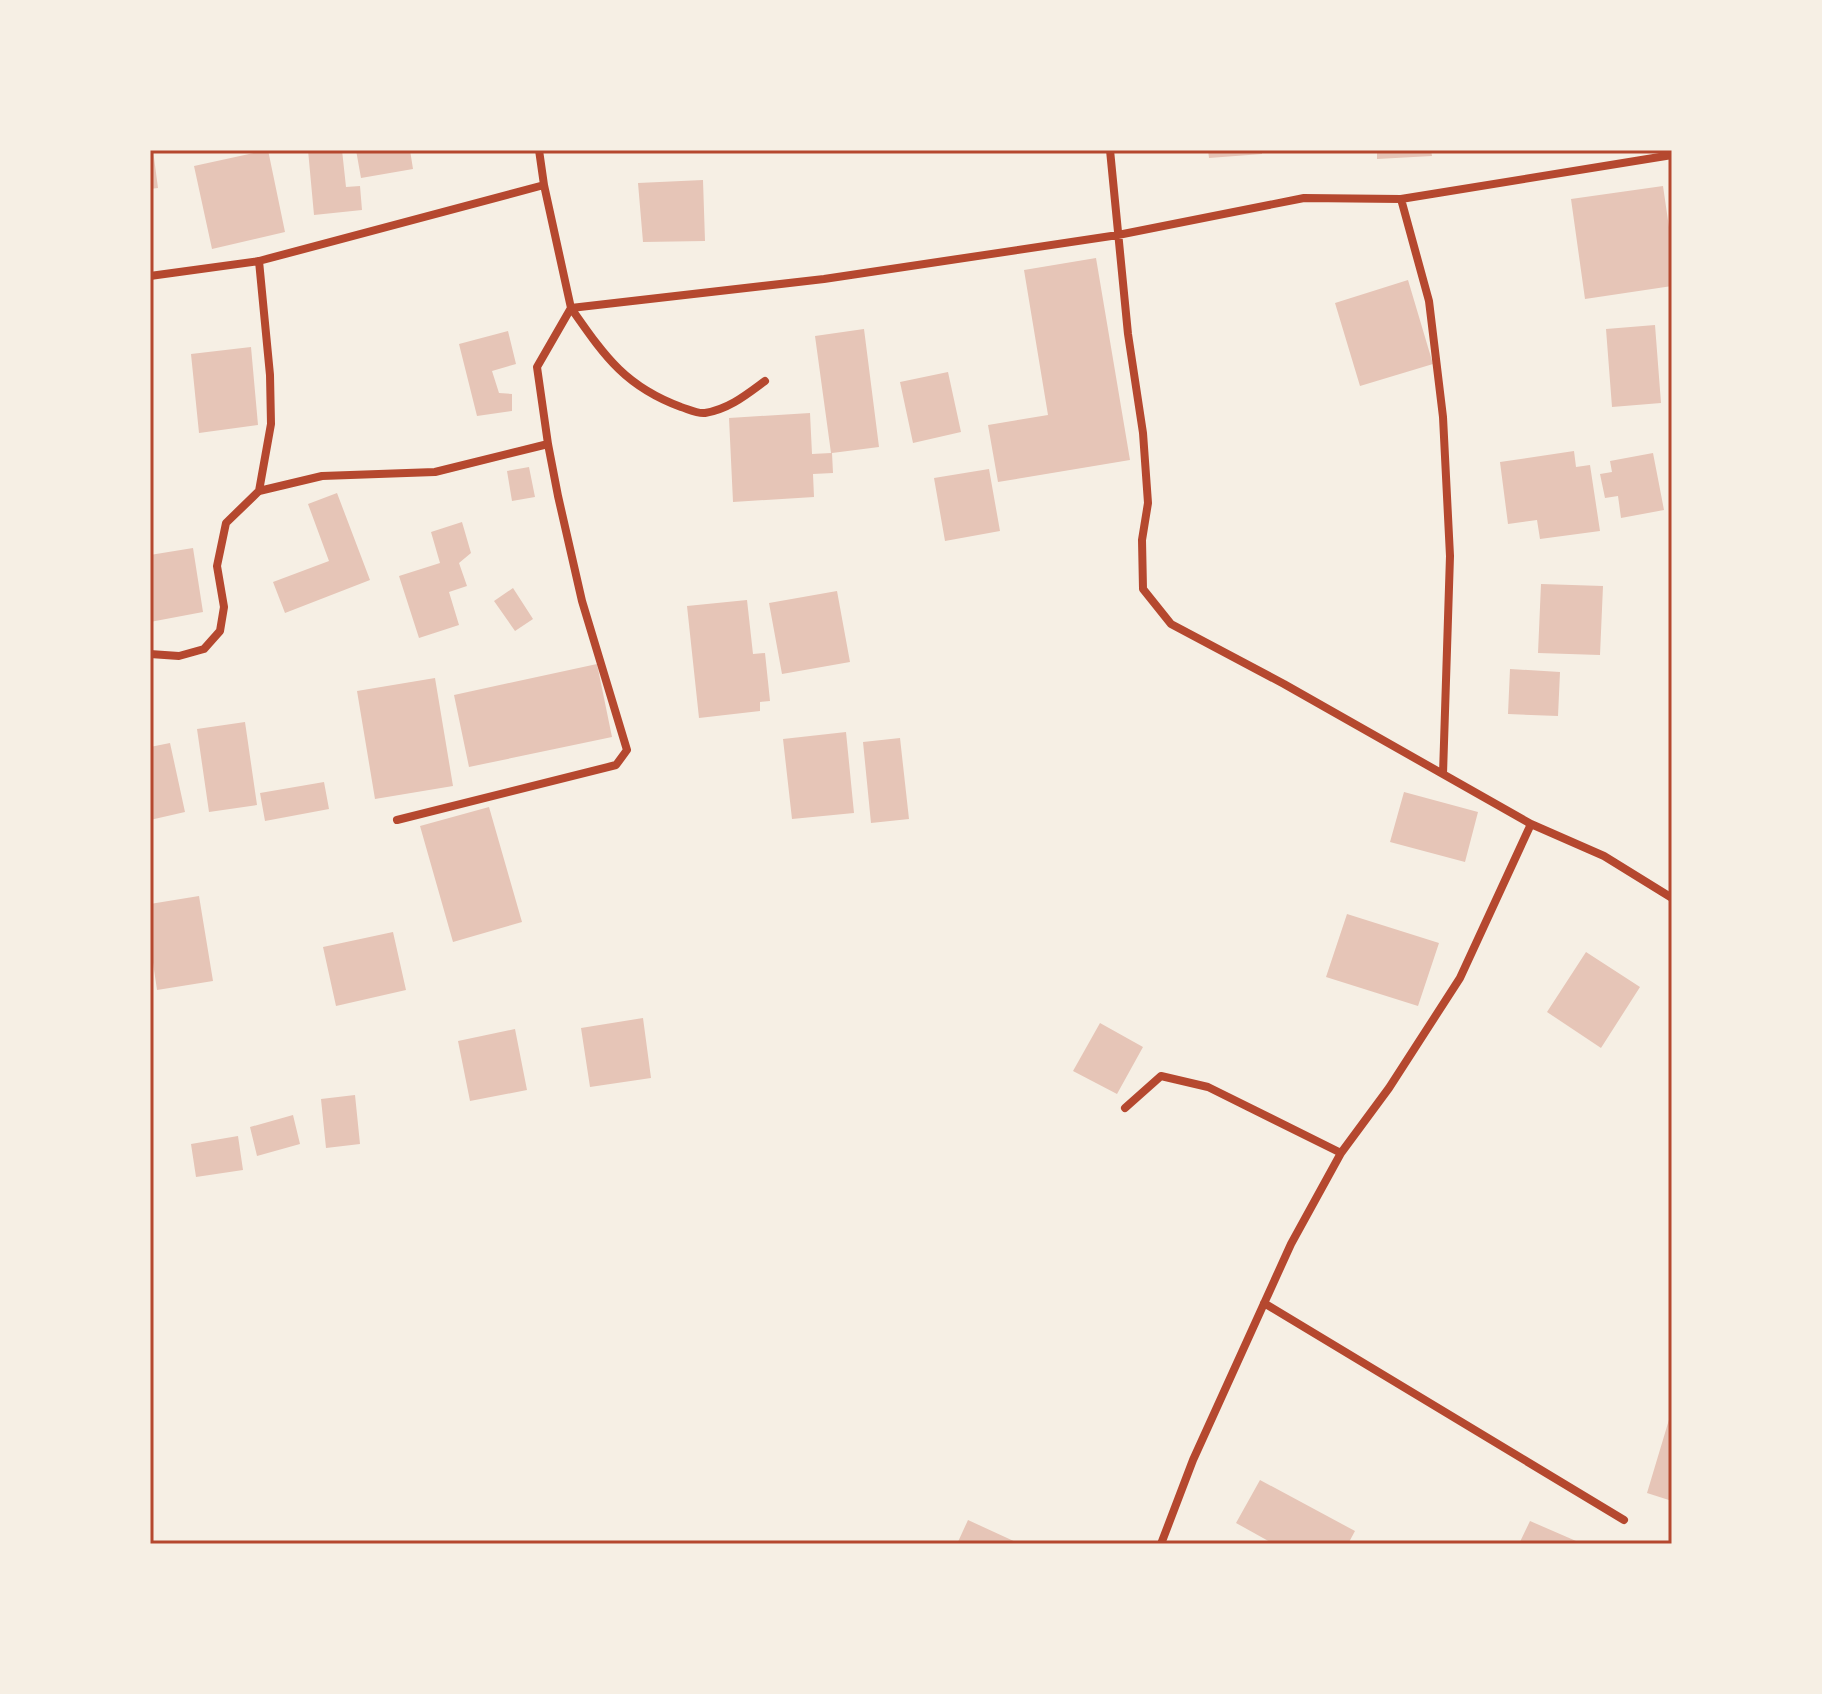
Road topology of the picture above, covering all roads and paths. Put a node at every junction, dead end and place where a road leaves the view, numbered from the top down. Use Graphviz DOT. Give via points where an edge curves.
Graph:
graph roads {
  1 [pos="539,150"];
  2 [pos="1110,150"];
  3 [pos="1672,155"];
  4 [pos="544,185"];
  5 [pos="1401,199"];
  6 [pos="1118,235"];
  7 [pos="259,261"];
  8 [pos="150,276"];
  9 [pos="571,308"];
  10 [pos="765,381"];
  11 [pos="548,444"];
  12 [pos="259,491"];
  13 [pos="150,654"];
  14 [pos="1443,774"];
  15 [pos="397,820"];
  16 [pos="1531,824"];
  17 [pos="1672,898"];
  18 [pos="1125,1108"];
  19 [pos="1341,1153"];
  20 [pos="1264,1303"];
  21 [pos="1624,1520"];
  22 [pos="1161,1544"];
  1 -- 4 [label="street"];
  2 -- 6 [label="street"];
  3 -- 5 [label="street"];
  4 -- 7 [label="street"];
  4 -- 9 [label="street"];
  5 -- 6 [label="street" via="1304,198"];
  5 -- 14 [label="street" via="1429,301 1443,417 1450,556"];
  6 -- 9 [label="street" via="824,279"];
  6 -- 14 [label="street" via="1148,503 1143,589 1171,624"];
  7 -- 8 [label="street"];
  7 -- 12 [label="street" via="271,424"];
  9 -- 10 [label="street" via="605,356 632,382 669,402 701,414 733,405"];
  9 -- 11 [label="street" via="537,367"];
  11 -- 12 [label="street" via="435,472 322,476"];
  11 -- 15 [label="street" via="582,601 627,750 616,765"];
  12 -- 13 [label="street" via="226,523 217,566 224,607 220,631 204,649 179,656"];
  14 -- 16 [label="street"];
  16 -- 17 [label="street" via="1604,856"];
  16 -- 19 [label="street" via="1460,978"];
  18 -- 19 [label="street" via="1161,1076 1208,1087"];
  19 -- 20 [label="street"];
  20 -- 21 [label="street"];
  20 -- 22 [label="street"];
}
